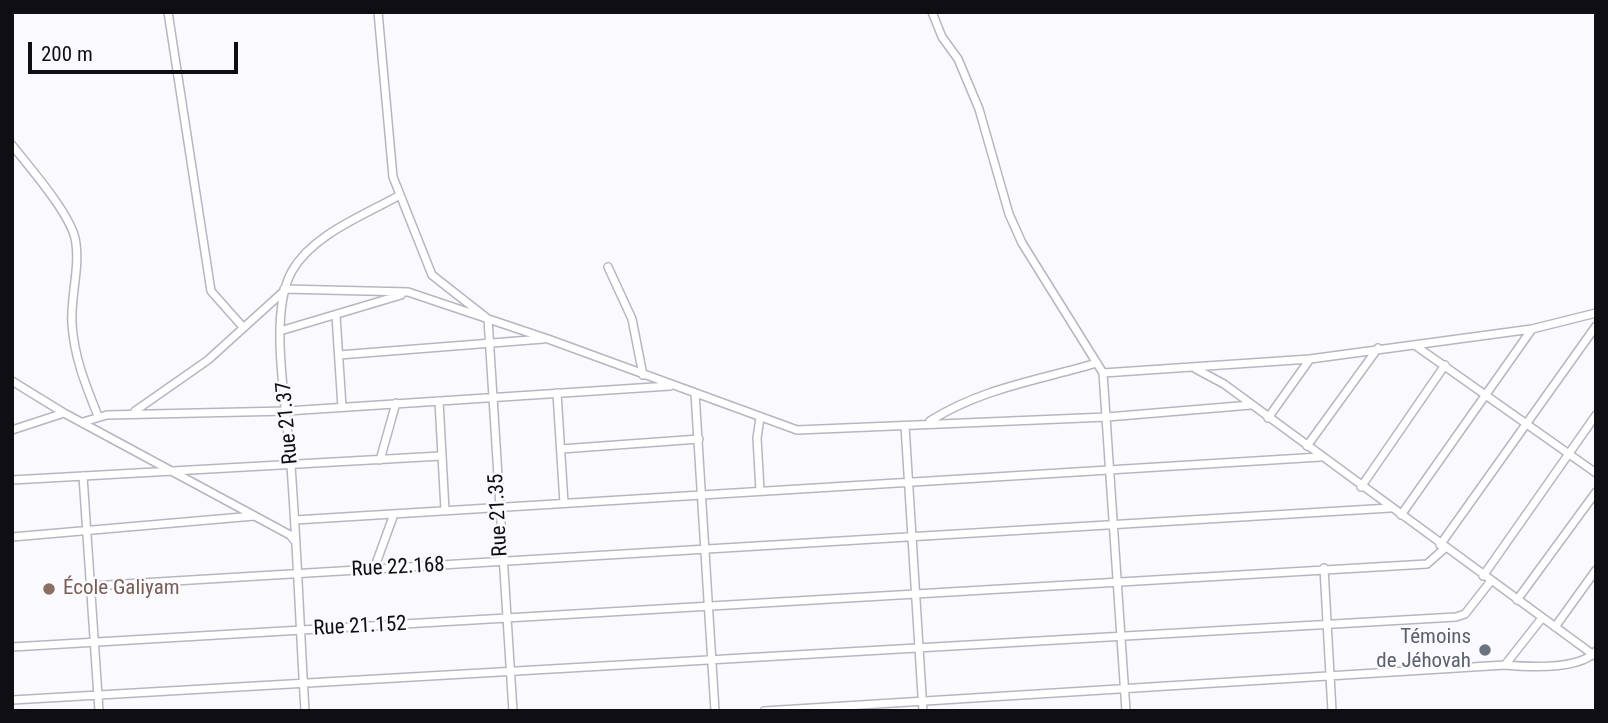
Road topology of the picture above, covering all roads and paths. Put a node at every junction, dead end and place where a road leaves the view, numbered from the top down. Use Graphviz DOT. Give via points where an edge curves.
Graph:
graph roads {
  1 [pos="168,12"];
  2 [pos="379,12"];
  3 [pos="932,12"];
  4 [pos="12,145"];
  5 [pos="400,195"];
  6 [pos="608,267"];
  7 [pos="284,290"];
  8 [pos="408,292"];
  9 [pos="1596,313"];
  10 [pos="336,316"];
  11 [pos="488,319"];
  12 [pos="242,326"];
  13 [pos="1596,326"];
  14 [pos="1532,329"];
  15 [pos="280,331"];
  16 [pos="548,339"];
  17 [pos="490,343"];
  18 [pos="1415,346"];
  19 [pos="1378,348"];
  20 [pos="339,355"];
  21 [pos="1310,359"];
  22 [pos="1097,363"];
  23 [pos="1445,365"];
  24 [pos="1193,368"];
  25 [pos="1103,373"];
  26 [pos="643,375"];
  27 [pos="12,381"];
  28 [pos="674,386"];
  29 [pos="557,393"];
  30 [pos="695,393"];
  31 [pos="1488,395"];
  32 [pos="493,397"];
  33 [pos="439,401"];
  34 [pos="396,403"];
  35 [pos="1251,405"];
  36 [pos="342,407"];
  37 [pos="287,411"];
  38 [pos="64,413"];
  39 [pos="132,413"];
  40 [pos="1596,415"];
  41 [pos="98,416"];
  42 [pos="1107,416"];
  43 [pos="760,418"];
  44 [pos="1268,418"];
  45 [pos="83,422"];
  46 [pos="928,422"];
  47 [pos="1528,424"];
  48 [pos="905,426"];
  49 [pos="12,430"];
  50 [pos="699,439"];
  51 [pos="1307,446"];
  52 [pos="561,449"];
  53 [pos="1569,453"];
  54 [pos="441,456"];
  55 [pos="1320,457"];
  56 [pos="380,460"];
  57 [pos="291,465"];
  58 [pos="1111,471"];
  59 [pos="171,472"];
  60 [pos="1596,473"];
  61 [pos="83,477"];
  62 [pos="12,480"];
  63 [pos="909,483"];
  64 [pos="1361,487"];
  65 [pos="760,490"];
  66 [pos="1596,492"];
  67 [pos="703,495"];
  68 [pos="564,503"];
  69 [pos="498,507"];
  70 [pos="1390,508"];
  71 [pos="445,510"];
  72 [pos="394,514"];
  73 [pos="1401,515"];
  74 [pos="255,516"];
  75 [pos="295,520"];
  76 [pos="1115,526"];
  77 [pos="88,532"];
  78 [pos="12,537"];
  79 [pos="912,537"];
  80 [pos="294,541"];
  81 [pos="1443,547"];
  82 [pos="705,551"];
  83 [pos="502,562"];
  84 [pos="1324,568"];
  85 [pos="373,569"];
  86 [pos="1596,570"];
  87 [pos="296,574"];
  88 [pos="1486,579"];
  89 [pos="1118,580"];
  90 [pos="91,586"];
  91 [pos="915,591"];
  92 [pos="1517,600"];
  93 [pos="709,606"];
  94 [pos="507,618"];
  95 [pos="1542,618"];
  96 [pos="1327,623"];
  97 [pos="1555,627"];
  98 [pos="300,631"];
  99 [pos="1121,635"];
  100 [pos="95,641"];
  101 [pos="12,647"];
  102 [pos="919,647"];
  103 [pos="1595,654"];
  104 [pos="711,659"];
  105 [pos="1505,665"];
  106 [pos="510,672"];
  107 [pos="1330,677"];
  108 [pos="303,685"];
  109 [pos="1125,689"];
  110 [pos="99,695"];
  111 [pos="12,700"];
  112 [pos="922,701"];
  113 [pos="99,711"];
  114 [pos="305,711"];
  115 [pos="513,711"];
  116 [pos="715,711"];
  117 [pos="764,711"];
  118 [pos="923,711"];
  119 [pos="1126,711"];
  120 [pos="1332,711"];
  1 -- 12 [label="street" via="211,291"];
  2 -- 5 [label="street" via="393,177"];
  3 -- 22 [label="street" via="979,109 1009,214 1022,243"];
  4 -- 41 [label="street" via="75,238 71,322 81,375"];
  5 -- 7 [label="street, Rue 21.37" via="316,243 294,268"];
  5 -- 11 [label="street" via="432,275"];
  6 -- 26 [label="street" via="630,314"];
  7 -- 8 [label="street"];
  7 -- 12 [label="street"];
  7 -- 15 [label="street, Rue 21.37"];
  8 -- 10 [label="street"];
  8 -- 11 [label="street"];
  9 -- 14 [label="street"];
  10 -- 15 [label="street"];
  10 -- 20 [label="street"];
  11 -- 16 [label="street"];
  11 -- 17 [label="street, Rue 21.35"];
  12 -- 39 [label="street" via="208,360"];
  13 -- 47 [label="street"];
  14 -- 18 [label="street"];
  14 -- 31 [label="street"];
  15 -- 37 [label="street, Rue 21.37"];
  16 -- 17 [label="street"];
  16 -- 26 [label="street"];
  17 -- 20 [label="street"];
  17 -- 32 [label="street, Rue 21.35"];
  18 -- 19 [label="street"];
  18 -- 23 [label="street"];
  19 -- 21 [label="street"];
  19 -- 51 [label="street"];
  20 -- 36 [label="street"];
  21 -- 24 [label="street"];
  21 -- 44 [label="street"];
  22 -- 25 [label="street"];
  22 -- 46 [label="street" via="1017,382 957,404"];
  23 -- 31 [label="street"];
  23 -- 64 [label="street"];
  24 -- 25 [label="street"];
  24 -- 35 [label="street" via="1208,373"];
  25 -- 42 [label="street"];
  26 -- 28 [label="street"];
  27 -- 38 [label="street"];
  28 -- 29 [label="street"];
  28 -- 30 [label="street"];
  29 -- 32 [label="street"];
  29 -- 52 [label="street"];
  30 -- 43 [label="street"];
  30 -- 50 [label="street"];
  31 -- 47 [label="street"];
  31 -- 73 [label="street"];
  32 -- 33 [label="street"];
  32 -- 69 [label="street, Rue 21.35"];
  33 -- 34 [label="street"];
  33 -- 54 [label="street"];
  34 -- 36 [label="street"];
  34 -- 56 [label="street"];
  35 -- 42 [label="street"];
  35 -- 44 [label="street"];
  36 -- 37 [label="street"];
  37 -- 39 [label="street"];
  37 -- 57 [label="street, Rue 21.37"];
  38 -- 45 [label="street"];
  38 -- 49 [label="street"];
  39 -- 41 [label="street"];
  40 -- 53 [label="street"];
  41 -- 45 [label="street"];
  42 -- 46 [label="street"];
  42 -- 58 [label="street"];
  43 -- 48 [label="street" via="797,430"];
  43 -- 65 [label="street"];
  44 -- 51 [label="street"];
  45 -- 59 [label="street"];
  46 -- 48 [label="street"];
  47 -- 53 [label="street"];
  47 -- 81 [label="street"];
  48 -- 63 [label="street"];
  50 -- 52 [label="street"];
  50 -- 67 [label="street"];
  51 -- 55 [label="street"];
  52 -- 68 [label="street"];
  53 -- 60 [label="street"];
  53 -- 88 [label="street"];
  54 -- 56 [label="street"];
  54 -- 71 [label="street"];
  55 -- 58 [label="street"];
  55 -- 64 [label="street"];
  56 -- 57 [label="street"];
  57 -- 59 [label="street"];
  57 -- 75 [label="street, Rue 21.37"];
  58 -- 63 [label="street"];
  58 -- 76 [label="street"];
  59 -- 61 [label="street"];
  59 -- 74 [label="street"];
  61 -- 62 [label="street"];
  61 -- 77 [label="street"];
  63 -- 65 [label="street"];
  63 -- 79 [label="street"];
  64 -- 70 [label="street"];
  65 -- 67 [label="street"];
  66 -- 92 [label="street"];
  67 -- 68 [label="street"];
  67 -- 82 [label="street"];
  68 -- 69 [label="street"];
  69 -- 71 [label="street"];
  69 -- 83 [label="street, Rue 21.35"];
  70 -- 73 [label="street"];
  70 -- 76 [label="street, Rue 22.168"];
  71 -- 72 [label="street"];
  72 -- 75 [label="street"];
  72 -- 85 [label="street"];
  73 -- 81 [label="street"];
  74 -- 77 [label="street"];
  74 -- 80 [label="street"];
  75 -- 80 [label="street, Rue 21.37"];
  76 -- 79 [label="street, Rue 22.168"];
  76 -- 89 [label="street"];
  77 -- 78 [label="street"];
  77 -- 90 [label="street"];
  79 -- 82 [label="street, Rue 22.168"];
  79 -- 91 [label="street"];
  80 -- 87 [label="street, Rue 21.37"];
  81 -- 84 [label="street, Rue 21.152" via="1427,564"];
  81 -- 88 [label="street"];
  82 -- 83 [label="street, Rue 22.168"];
  82 -- 93 [label="street"];
  83 -- 85 [label="street, Rue 22.168"];
  83 -- 94 [label="street, Rue 21.35"];
  84 -- 89 [label="street, Rue 21.152"];
  84 -- 96 [label="street"];
  85 -- 87 [label="street, Rue 22.168"];
  86 -- 97 [label="street"];
  87 -- 90 [label="street, Rue 22.168"];
  87 -- 98 [label="street, Rue 21.37"];
  88 -- 92 [label="street"];
  88 -- 96 [label="street" via="1461,616"];
  89 -- 91 [label="street, Rue 21.152"];
  89 -- 99 [label="street"];
  90 -- 100 [label="street"];
  91 -- 93 [label="street, Rue 21.152"];
  91 -- 102 [label="street"];
  92 -- 95 [label="street"];
  93 -- 94 [label="street, Rue 21.152"];
  93 -- 104 [label="street"];
  94 -- 98 [label="street, Rue 21.152"];
  94 -- 106 [label="street, Rue 21.35"];
  95 -- 97 [label="street"];
  95 -- 105 [label="street"];
  96 -- 99 [label="street"];
  96 -- 107 [label="street"];
  97 -- 103 [label="street"];
  98 -- 100 [label="street, Rue 21.152"];
  98 -- 108 [label="street, Rue 21.37"];
  99 -- 102 [label="street"];
  99 -- 109 [label="street"];
  100 -- 101 [label="street, Rue 21.152"];
  100 -- 110 [label="street"];
  102 -- 104 [label="street"];
  102 -- 112 [label="street"];
  103 -- 105 [label="street" via="1575,662"];
  104 -- 106 [label="street"];
  104 -- 116 [label="street"];
  105 -- 107 [label="street"];
  106 -- 108 [label="street"];
  106 -- 115 [label="street, Rue 21.35"];
  107 -- 109 [label="street"];
  107 -- 120 [label="street"];
  108 -- 110 [label="street"];
  108 -- 114 [label="street, Rue 21.37"];
  109 -- 112 [label="street"];
  109 -- 119 [label="street"];
  110 -- 111 [label="street"];
  110 -- 113 [label="street"];
  112 -- 117 [label="street"];
  112 -- 118 [label="street"];
}
